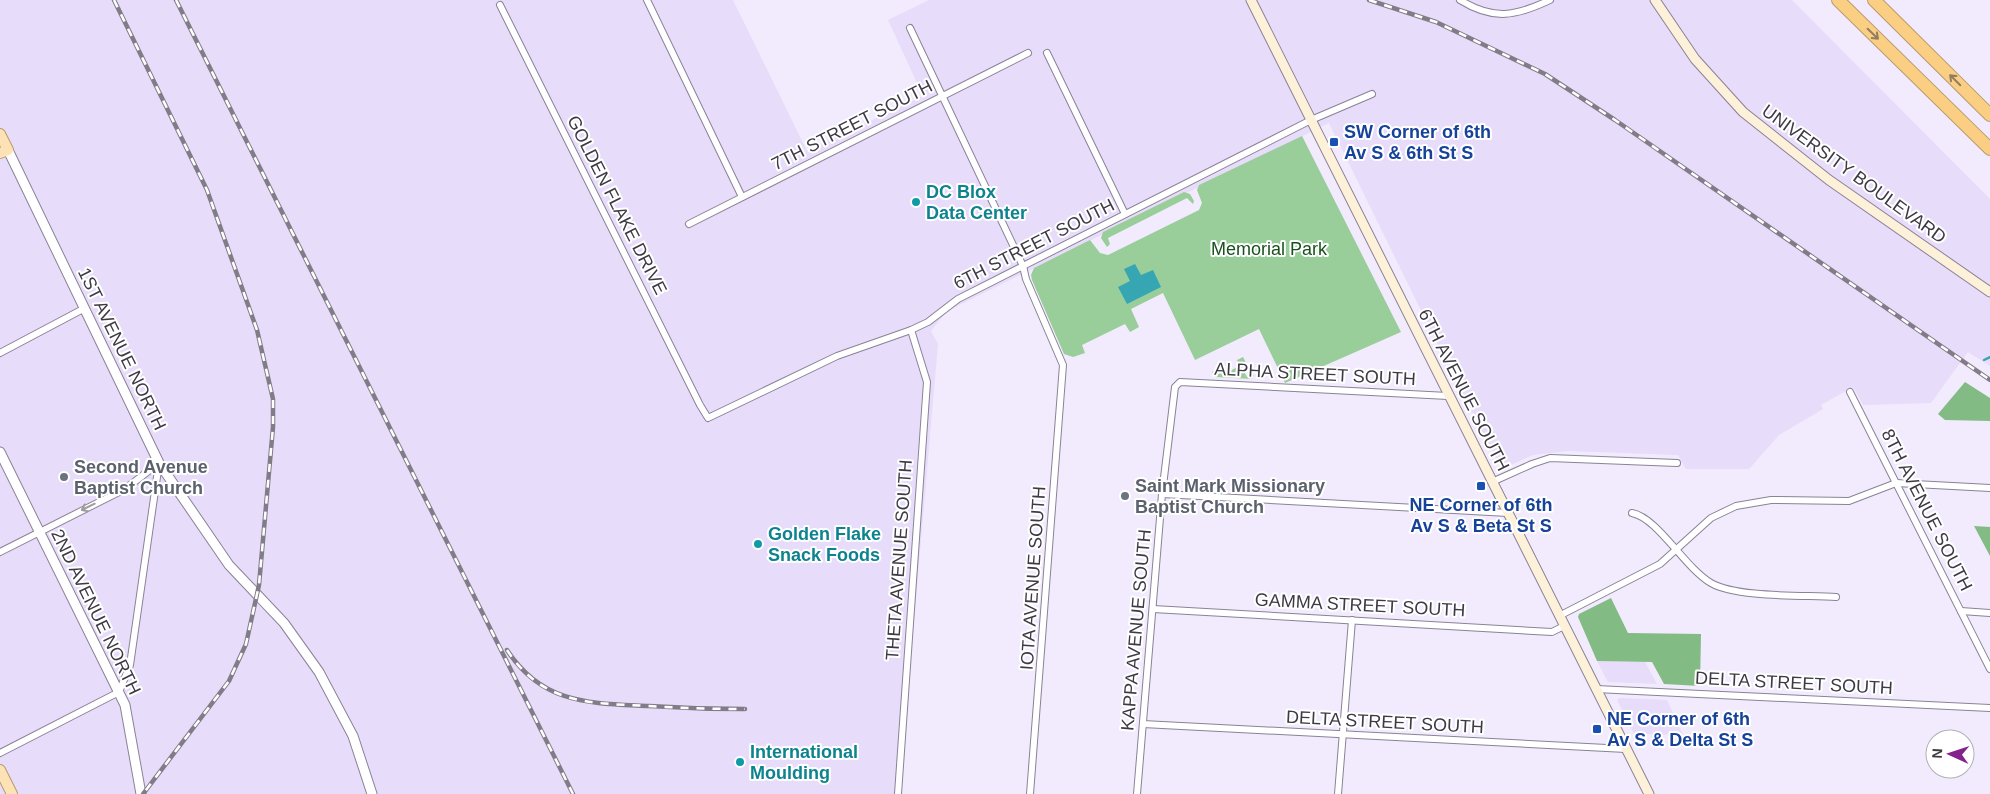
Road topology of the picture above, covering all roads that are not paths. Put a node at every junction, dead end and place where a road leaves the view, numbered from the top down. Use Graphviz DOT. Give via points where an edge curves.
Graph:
graph roads {
  1 [pos="648,0"];
  2 [pos="1251,0"];
  3 [pos="1460,0"];
  4 [pos="1550,0"];
  5 [pos="1655,0"];
  6 [pos="1838,0"];
  7 [pos="1874,0"];
  8 [pos="500,5"];
  9 [pos="910,28"];
  10 [pos="1028,53"];
  11 [pos="1047,53"];
  12 [pos="1372,94"];
  13 [pos="942,98"];
  14 [pos="1990,115"];
  15 [pos="1311,120"];
  16 [pos="0,134"];
  17 [pos="1990,149"];
  18 [pos="4,152"];
  19 [pos="742,197"];
  20 [pos="1126,214"];
  21 [pos="689,224"];
  22 [pos="1023,266"];
  23 [pos="1990,292"];
  24 [pos="85,308"];
  25 [pos="911,330"];
  26 [pos="0,352"];
  27 [pos="1180,382"];
  28 [pos="1850,392"];
  29 [pos="1448,396"];
  30 [pos="708,418"];
  31 [pos="0,452"];
  32 [pos="158,463"];
  33 [pos="1677,463"];
  34 [pos="1492,482"];
  35 [pos="1896,483"];
  36 [pos="1990,488"];
  37 [pos="1162,494"];
  38 [pos="1508,513"];
  39 [pos="1632,513"];
  40 [pos="40,532"];
  41 [pos="1676,551"];
  42 [pos="0,552"];
  43 [pos="1836,597"];
  44 [pos="1153,609"];
  45 [pos="1961,611"];
  46 [pos="1990,613"];
  47 [pos="1559,616"];
  48 [pos="1352,620"];
  49 [pos="1564,626"];
  50 [pos="1990,669"];
  51 [pos="1596,689"];
  52 [pos="119,692"];
  53 [pos="1990,708"];
  54 [pos="1143,724"];
  55 [pos="1343,736"];
  56 [pos="1626,749"];
  57 [pos="0,753"];
  58 [pos="0,770"];
  59 [pos="12,794"];
  60 [pos="141,794"];
  61 [pos="372,794"];
  62 [pos="898,794"];
  63 [pos="1030,794"];
  64 [pos="1137,794"];
  65 [pos="1338,794"];
  66 [pos="1649,794"];
  1 -- 19 [label="street"];
  2 -- 15 [label="main road, 6TH AVENUE SOUTH"];
  3 -- 4 [label="street" via="1496,15 1523,13"];
  5 -- 23 [label="main road, UNIVERSITY BOULEVARD" via="1695,59 1743,112 1828,180"];
  6 -- 17 [label="highway, one-way"];
  14 -- 7 [label="highway, one-way"];
  8 -- 30 [label="street, GOLDEN FLAKE DRIVE"];
  9 -- 13 [label="street"];
  10 -- 13 [label="street, 7TH STREET SOUTH"];
  11 -- 20 [label="street"];
  12 -- 15 [label="street, 6TH STREET SOUTH"];
  13 -- 19 [label="street, 7TH STREET SOUTH"];
  13 -- 22 [label="street"];
  15 -- 20 [label="street, 6TH STREET SOUTH"];
  15 -- 29 [label="main road, 6TH AVENUE SOUTH"];
  16 -- 18 [label="main road, 1ST AVENUE NORTH"];
  18 -- 24 [label="street, 1ST AVENUE NORTH"];
  19 -- 21 [label="street, 7TH STREET SOUTH"];
  20 -- 22 [label="street, 6TH STREET SOUTH"];
  22 -- 25 [label="street, 6TH STREET SOUTH" via="958,299 928,322"];
  22 -- 63 [label="street, IOTA AVENUE SOUTH" via="1063,365"];
  24 -- 26 [label="street"];
  24 -- 32 [label="street, 1ST AVENUE NORTH"];
  25 -- 30 [label="street, 6TH STREET SOUTH" via="837,356"];
  25 -- 62 [label="street, THETA AVENUE SOUTH" via="927,382"];
  27 -- 29 [label="street, ALPHA STREET SOUTH"];
  27 -- 37 [label="street, KAPPA AVENUE SOUTH" via="1175,387"];
  28 -- 35 [label="street, 8TH AVENUE SOUTH"];
  29 -- 34 [label="main road, 6TH AVENUE SOUTH"];
  31 -- 40 [label="street, 2ND AVENUE NORTH"];
  32 -- 40 [label="street, one-way" via="126,489"];
  32 -- 52 [label="street" via="130,665"];
  32 -- 61 [label="street, 1ST AVENUE NORTH" via="229,565 284,623 319,672 353,736"];
  33 -- 34 [label="street" via="1550,458"];
  34 -- 38 [label="main road, 6TH AVENUE SOUTH"];
  35 -- 36 [label="street"];
  35 -- 41 [label="street" via="1849,501 1772,500 1736,506 1711,518"];
  35 -- 45 [label="street, 8TH AVENUE SOUTH"];
  37 -- 38 [label="street"];
  37 -- 44 [label="street, KAPPA AVENUE SOUTH"];
  38 -- 47 [label="main road, 6TH AVENUE SOUTH"];
  39 -- 41 [label="street" via="1647,518"];
  40 -- 42 [label="street"];
  40 -- 52 [label="street, 2ND AVENUE NORTH"];
  41 -- 43 [label="street" via="1697,572 1721,588"];
  41 -- 47 [label="street" via="1650,570"];
  44 -- 48 [label="street, GAMMA STREET SOUTH"];
  44 -- 54 [label="street, KAPPA AVENUE SOUTH"];
  45 -- 46 [label="street"];
  45 -- 50 [label="street, 8TH AVENUE SOUTH"];
  47 -- 49 [label="main road, 6TH AVENUE SOUTH"];
  48 -- 49 [label="street, GAMMA STREET SOUTH" via="1552,632"];
  48 -- 55 [label="street"];
  49 -- 51 [label="main road, 6TH AVENUE SOUTH"];
  51 -- 53 [label="street, DELTA STREET SOUTH"];
  51 -- 56 [label="main road, 6TH AVENUE SOUTH"];
  52 -- 57 [label="street"];
  52 -- 60 [label="street, 2ND AVENUE NORTH" via="125,705"];
  54 -- 55 [label="street, DELTA STREET SOUTH"];
  54 -- 64 [label="street, KAPPA AVENUE SOUTH"];
  55 -- 56 [label="street, DELTA STREET SOUTH"];
  55 -- 65 [label="street"];
  56 -- 66 [label="main road, 6TH AVENUE SOUTH"];
  58 -- 59 [label="main road"];
}
